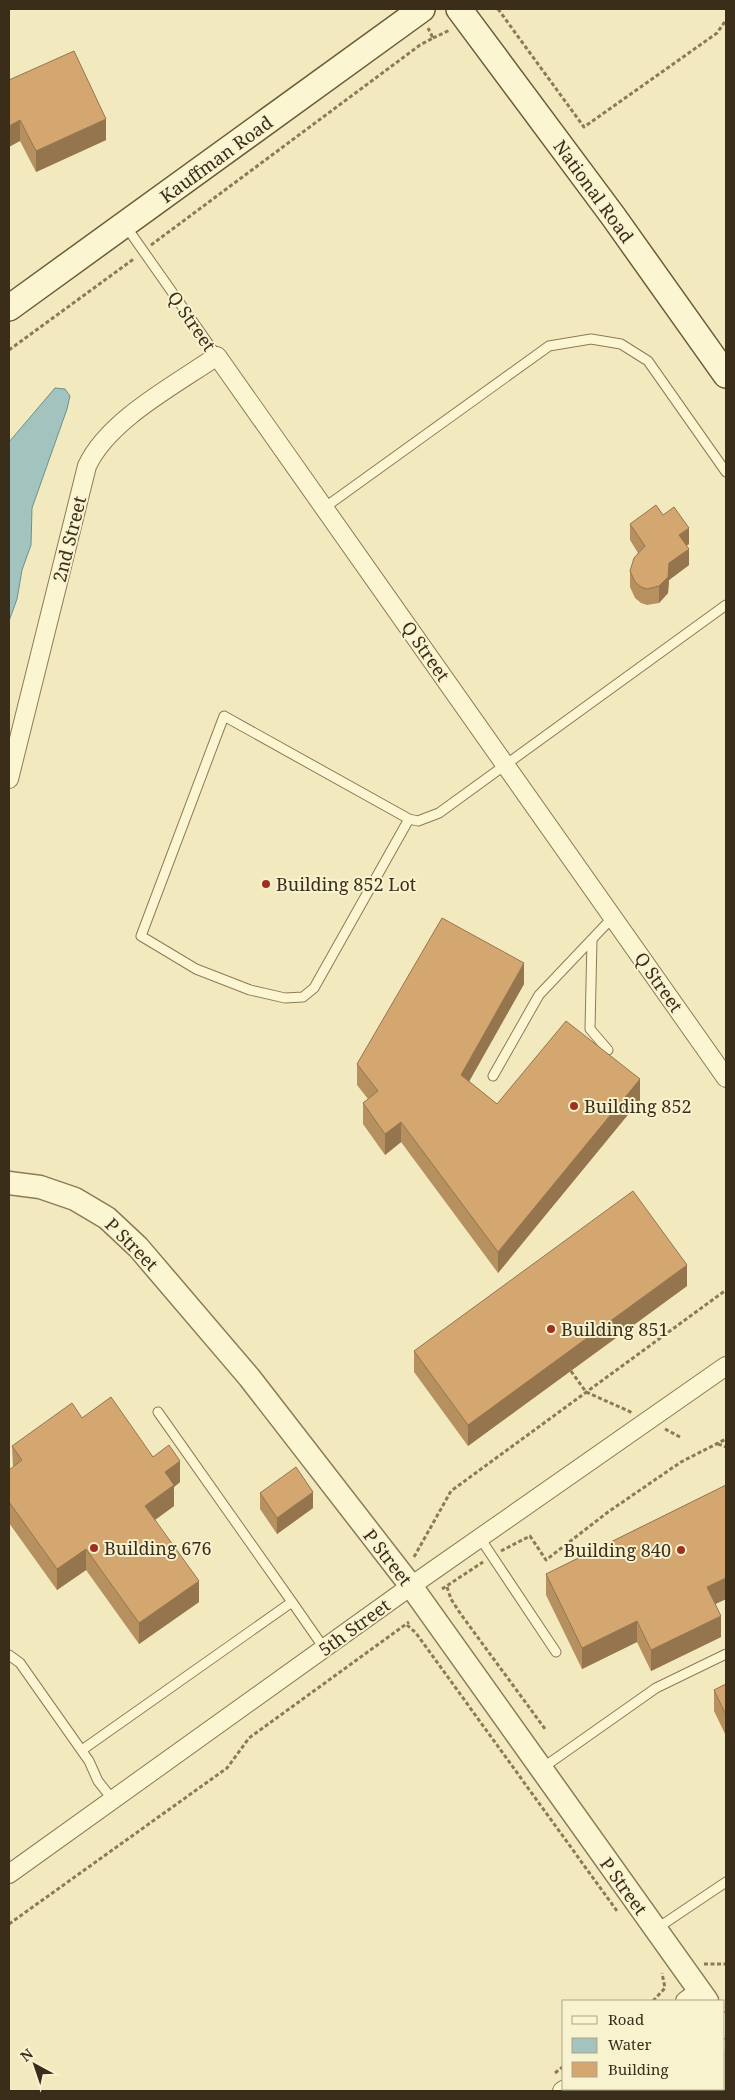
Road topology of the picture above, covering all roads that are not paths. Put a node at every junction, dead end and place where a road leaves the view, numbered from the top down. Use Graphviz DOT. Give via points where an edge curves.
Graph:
graph roads {
  1 [pos="425,18"];
  2 [pos="456,19"];
  3 [pos="125,225"];
  4 [pos="9,308"];
  5 [pos="217,356"];
  6 [pos="726,375"];
  7 [pos="726,472"];
  8 [pos="324,508"];
  9 [pos="726,605"];
  10 [pos="506,766"];
  11 [pos="9,779"];
  12 [pos="409,819"];
  13 [pos="613,917"];
  14 [pos="592,940"];
  15 [pos="608,1050"];
  16 [pos="493,1076"];
  17 [pos="726,1078"];
  18 [pos="9,1183"];
  19 [pos="726,1366"];
  20 [pos="158,1412"];
  21 [pos="480,1538"];
  22 [pos="411,1586"];
  23 [pos="292,1602"];
  24 [pos="324,1648"];
  25 [pos="556,1652"];
  26 [pos="726,1654"];
  27 [pos="9,1655"];
  28 [pos="82,1750"];
  29 [pos="541,1769"];
  30 [pos="113,1800"];
  31 [pos="9,1874"];
  32 [pos="726,1882"];
  33 [pos="656,1929"];
  34 [pos="697,1998"];
  1 -- 3 [label="main road, Kauffman Road"];
  2 -- 6 [label="main road, National Road" via="613,216"];
  3 -- 4 [label="main road, Kauffman Road"];
  3 -- 5 [label="lane, Q Street"];
  5 -- 8 [label="street, Q Street"];
  5 -- 11 [label="street, 2nd Street" via="127,419 107,436 87,466"];
  7 -- 8 [label="lane" via="648,361 621,344 592,339 549,346"];
  8 -- 10 [label="street, Q Street"];
  9 -- 10 [label="lane"];
  10 -- 12 [label="lane" via="439,813 418,821"];
  10 -- 13 [label="street, Q Street"];
  12 -- 12 [label="lane" via="224,716 141,936 196,969 250,990 285,998 303,997 314,988"];
  13 -- 14 [label="lane"];
  13 -- 17 [label="street, Q Street"];
  14 -- 15 [label="lane" via="590,1029"];
  14 -- 16 [label="lane" via="539,995"];
  18 -- 22 [label="street, P Street" via="67,1195 124,1231 249,1377"];
  19 -- 21 [label="street, 5th Street"];
  20 -- 23 [label="lane"];
  21 -- 22 [label="street, 5th Street"];
  21 -- 25 [label="lane"];
  22 -- 24 [label="street, 5th Street"];
  22 -- 29 [label="street, P Street"];
  23 -- 24 [label="lane"];
  23 -- 28 [label="lane"];
  24 -- 30 [label="street, 5th Street"];
  26 -- 29 [label="lane" via="656,1688"];
  27 -- 28 [label="lane" via="20,1662"];
  28 -- 30 [label="lane" via="98,1781"];
  29 -- 33 [label="street, P Street"];
  30 -- 31 [label="street, 5th Street"];
  32 -- 33 [label="lane"];
  33 -- 34 [label="street, P Street"];
}
